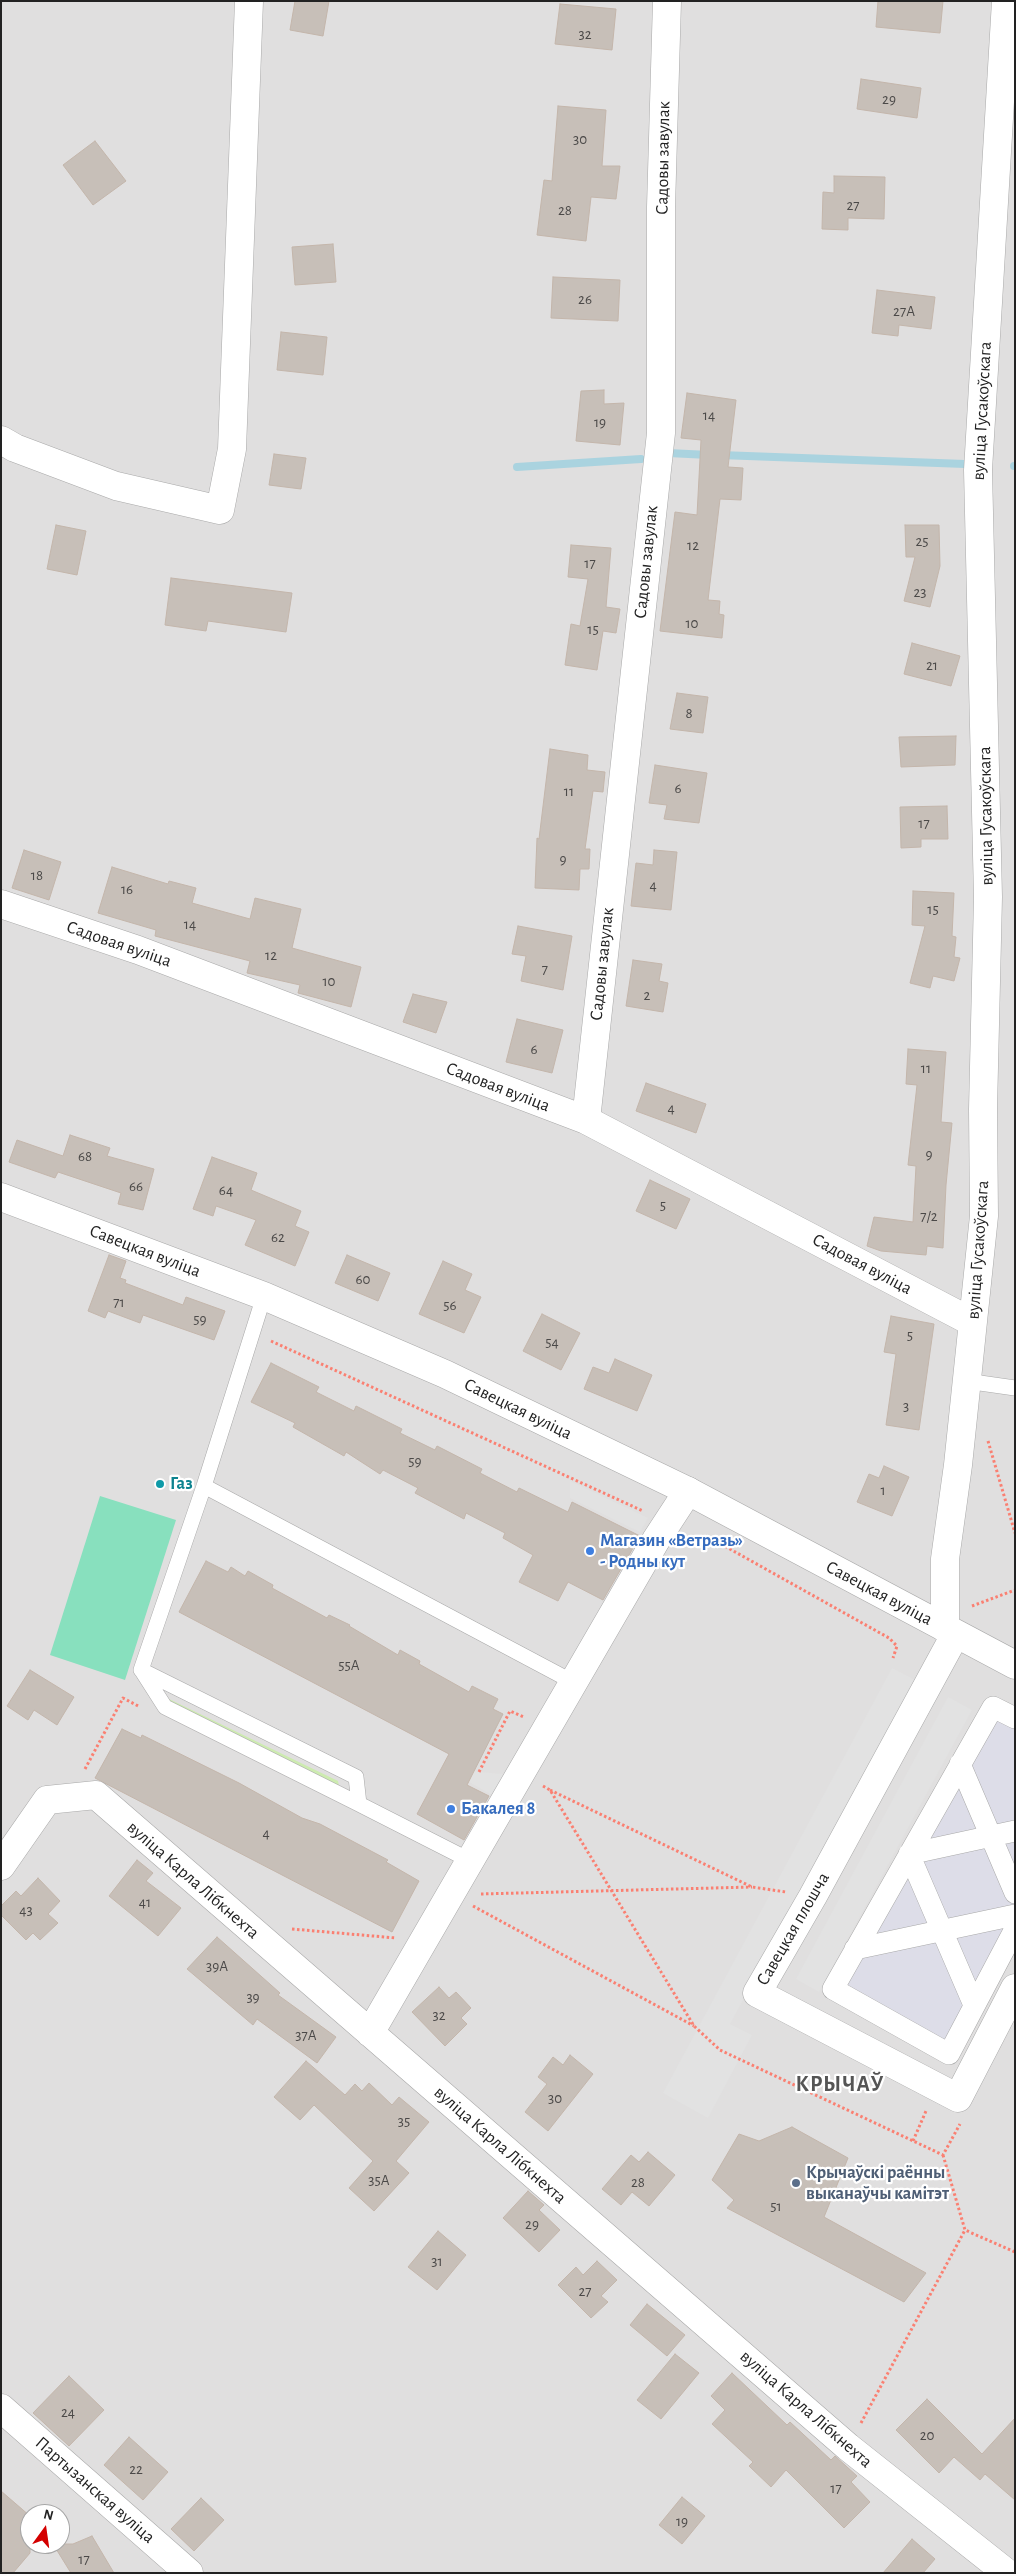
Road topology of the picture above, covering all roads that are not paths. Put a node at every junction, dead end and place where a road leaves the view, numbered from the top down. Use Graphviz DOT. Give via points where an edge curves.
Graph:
graph roads {
  1 [pos="249,1"];
  2 [pos="667,1"];
  3 [pos="1006,1"];
  4 [pos="1,440"];
  5 [pos="1,904"];
  6 [pos="586,1120"];
  7 [pos="1,1197"];
  8 [pos="264,1296"];
  9 [pos="972,1322"];
  10 [pos="966,1381"];
  11 [pos="1015,1388"];
  12 [pos="204,1486"];
  13 [pos="688,1491"];
  14 [pos="950,1632"];
  15 [pos="1015,1666"];
  16 [pos="141,1670"];
  17 [pos="573,1682"];
  18 [pos="1015,1718"];
  19 [pos="960,1764"];
  20 [pos="358,1804"];
  21 [pos="1015,1832"];
  22 [pos="991,1836"];
  23 [pos="909,1854"];
  24 [pos="469,1860"];
  25 [pos="1,1866"];
  26 [pos="1015,1893"];
  27 [pos="1015,1914"];
  28 [pos="1015,1929"];
  29 [pos="942,1930"];
  30 [pos="855,1949"];
  31 [pos="1015,1988"];
  32 [pos="974,2005"];
  33 [pos="370,2033"];
  34 [pos="1,2408"];
  35 [pos="189,2573"];
  36 [pos="1007,2573"];
  1 -- 4 [label="street" via="232,449 220,510 116,486"];
  2 -- 6 [label="street, Садовы завулак" via="661,207 662,433"];
  3 -- 9 [label="street, вуліца Гусакоўскага" via="978,470 988,896 984,1216"];
  5 -- 6 [label="street, Садовая вуліца" via="138,950"];
  6 -- 9 [label="street, Садовая вуліца"];
  7 -- 8 [label="street, Савецкая вуліца"];
  8 -- 12 [label="lane"];
  8 -- 13 [label="street, Савецкая вуліца" via="444,1374"];
  9 -- 10 [label="street, вуліца Гусакоўскага"];
  10 -- 11 [label="lane"];
  10 -- 14 [label="street, вуліца Гусакоўскага" via="945,1559"];
  12 -- 16 [label="lane"];
  12 -- 17 [label="lane"];
  13 -- 14 [label="street, Савецкая вуліца"];
  13 -- 17 [label="street"];
  14 -- 15 [label="street, Савецкая вуліца"];
  14 -- 31 [label="street, Савецкая плошча" via="813,1896 756,1993 958,2098"];
  16 -- 20 [label="lane" via="165,1707"];
  16 -- 20 [label="lane" via="356,1777"];
  17 -- 24 [label="street"];
  18 -- 19 [label="street" via="993,1707"];
  19 -- 22 [label="street"];
  19 -- 23 [label="street"];
  20 -- 24 [label="lane"];
  21 -- 22 [label="street"];
  22 -- 23 [label="street"];
  22 -- 26 [label="street"];
  23 -- 29 [label="street"];
  23 -- 30 [label="street"];
  24 -- 33 [label="street"];
  25 -- 33 [label="street, вуліца Карла Лібкнехта" via="47,1800 96,1795"];
  27 -- 29 [label="street"];
  28 -- 32 [label="street"];
  29 -- 30 [label="street"];
  29 -- 32 [label="street"];
  30 -- 32 [label="street" via="832,1989 949,2054"];
  33 -- 36 [label="street, вуліца Карла Лібкнехта" via="848,2447"];
  34 -- 35 [label="street, Партызанская вуліца"];
}
